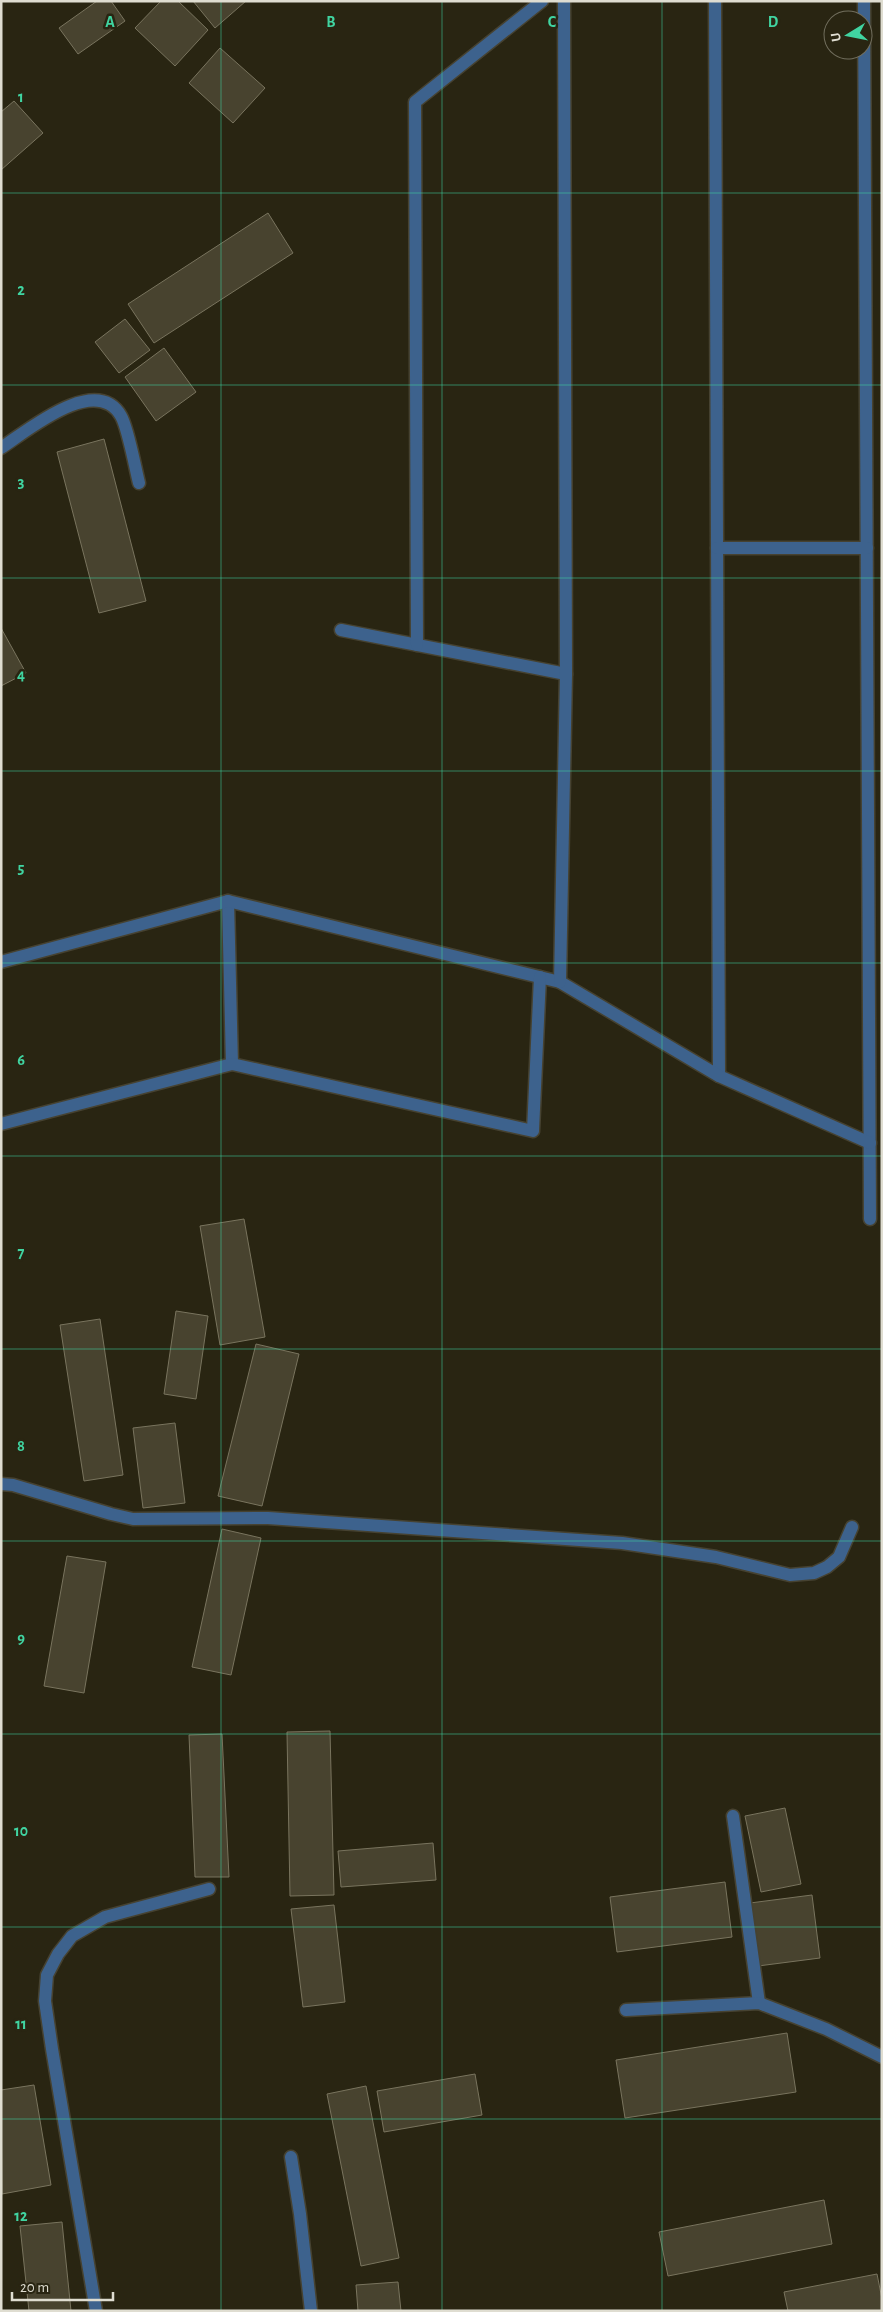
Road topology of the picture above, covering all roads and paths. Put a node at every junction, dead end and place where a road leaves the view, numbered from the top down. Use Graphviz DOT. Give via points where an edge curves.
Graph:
graph roads {
  1 [pos="542,1"];
  2 [pos="564,1"];
  3 [pos="715,1"];
  4 [pos="864,1"];
  5 [pos="1,448"];
  6 [pos="139,483"];
  7 [pos="717,548"];
  8 [pos="867,548"];
  9 [pos="341,630"];
  10 [pos="416,645"];
  11 [pos="566,674"];
  12 [pos="228,901"];
  13 [pos="1,962"];
  14 [pos="540,977"];
  15 [pos="560,982"];
  16 [pos="232,1064"];
  17 [pos="719,1076"];
  18 [pos="1,1124"];
  19 [pos="870,1143"];
  20 [pos="870,1219"];
  21 [pos="1,1484"];
  22 [pos="852,1527"];
  23 [pos="733,1816"];
  24 [pos="210,1889"];
  25 [pos="759,2003"];
  26 [pos="626,2010"];
  27 [pos="882,2057"];
  28 [pos="291,2157"];
  29 [pos="96,2311"];
  30 [pos="311,2311"];
  1 -- 10 [label="street" via="416,102"];
  2 -- 11 [label="street"];
  3 -- 7 [label="street"];
  4 -- 8 [label="street"];
  5 -- 6 [label="street" via="71,404 100,401 121,416"];
  7 -- 8 [label="street"];
  7 -- 17 [label="street"];
  8 -- 19 [label="street"];
  9 -- 10 [label="street"];
  10 -- 11 [label="street"];
  11 -- 15 [label="street"];
  12 -- 13 [label="street"];
  12 -- 14 [label="street"];
  12 -- 16 [label="street"];
  14 -- 15 [label="street"];
  14 -- 16 [label="street" via="533,1131"];
  15 -- 17 [label="street"];
  16 -- 18 [label="street"];
  17 -- 19 [label="street"];
  19 -- 20 [label="street"];
  21 -- 22 [label="street" via="133,1519 268,1518 622,1542 716,1557 790,1575 814,1573 827,1567 839,1557"];
  23 -- 25 [label="street"];
  24 -- 29 [label="street" via="105,1916 72,1936 47,1975 45,2001 52,2049"];
  25 -- 26 [label="street"];
  25 -- 27 [label="street" via="826,2029"];
  28 -- 30 [label="street"];
}
